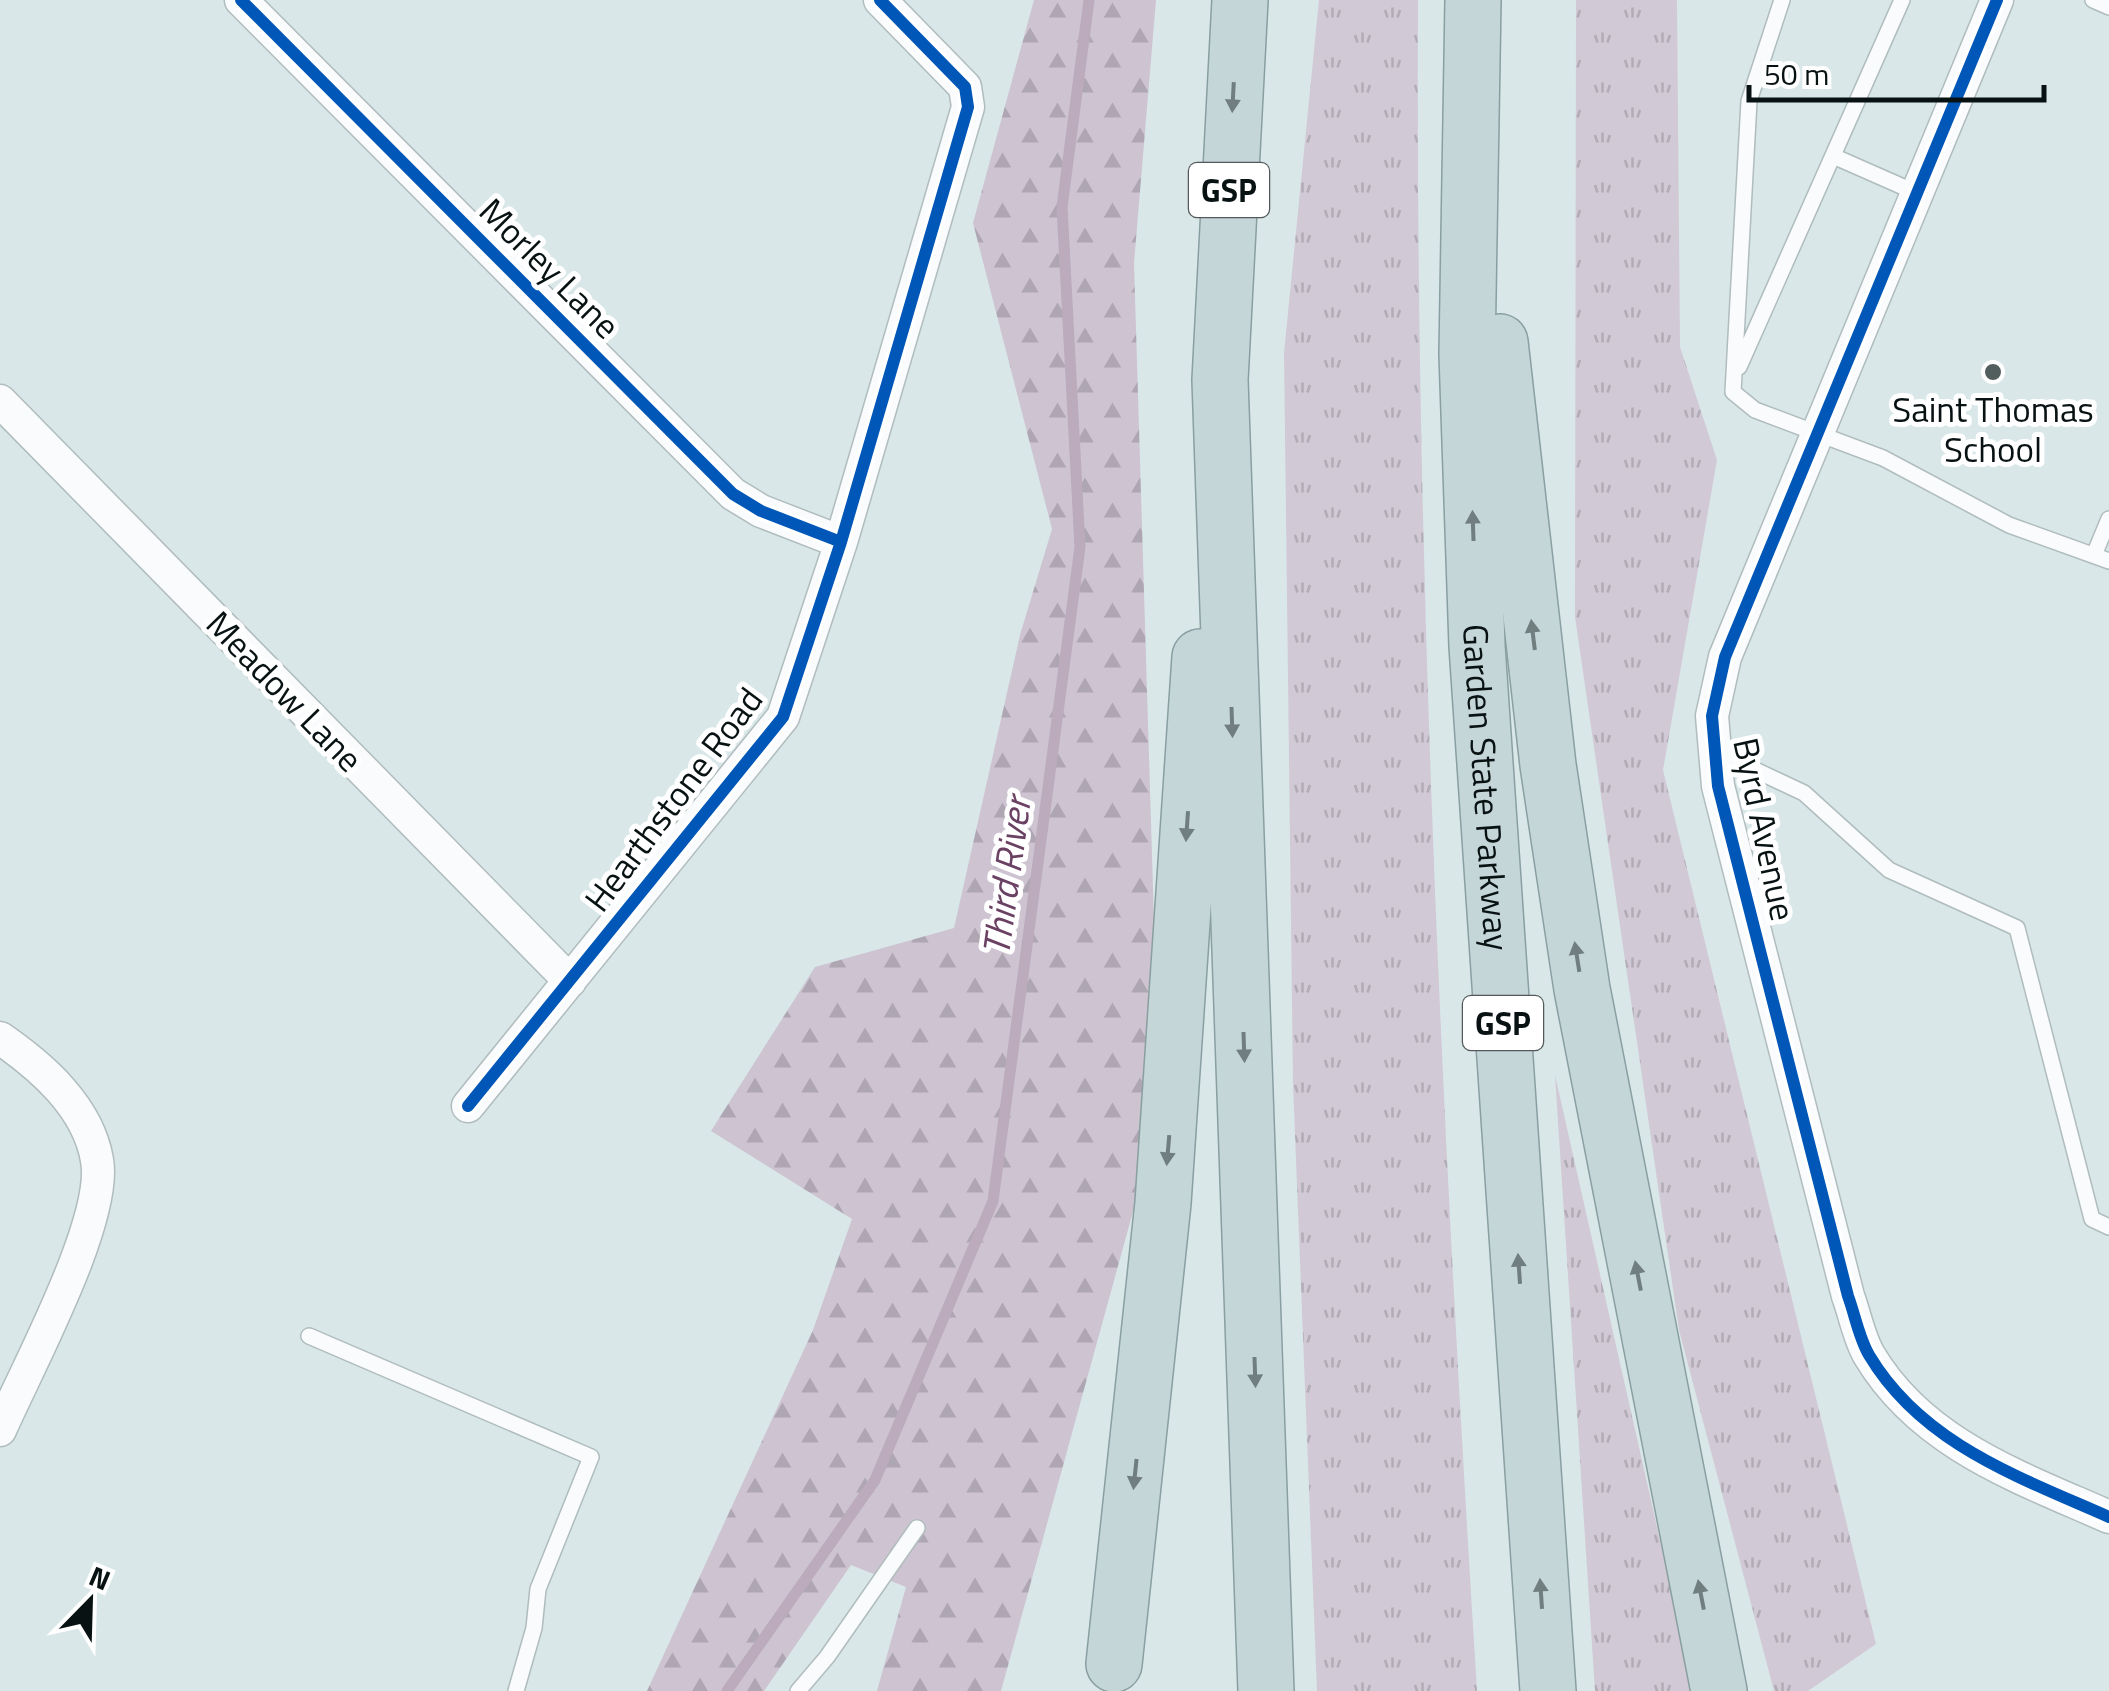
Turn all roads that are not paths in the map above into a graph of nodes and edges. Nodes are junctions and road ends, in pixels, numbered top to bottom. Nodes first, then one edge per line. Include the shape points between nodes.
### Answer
1 (241, 0) edge
2 (880, 0) edge
3 (1240, 0) edge
4 (1473, 0) edge
5 (1782, 0) edge
6 (1902, 0) edge
7 (1996, 0) edge
8 (2093, 0) edge
9 (2109, 6) edge
10 (1469, 66) junction
11 (1833, 156) junction
12 (1917, 193) junction
13 (1734, 378) junction
14 (1220, 380) junction
15 (0, 401) edge
16 (1816, 434) junction
17 (2109, 520) edge
18 (841, 542) junction
19 (2102, 558) edge
20 (1715, 751) junction
21 (570, 981) junction
22 (0, 1038) edge
23 (468, 1106) dead end
24 (2109, 1227) edge
25 (309, 1336) dead end
26 (0, 1430) edge
27 (2109, 1516) edge
28 (916, 1528) dead end
29 (1114, 1664) dead end
30 (516, 1691) edge
31 (798, 1691) edge
32 (1266, 1691) edge
33 (1548, 1691) edge
34 (1719, 1691) edge

1 - 18 street, Morley Lane via 734,494
2 - 18 street, Hearthstone Road via 965,86 968,107
3 -> 14 highway, GSP
4 - 10 highway, Garden State Parkway / GSP
5 - 13 lane via 1749,101
6 - 11 lane
7 - 12 street, Byrd Avenue
8 - 9 lane
33 -> 10 highway, Garden State Parkway / GSP via 1477,646
34 -> 10 highway via 1582,990 1548,765
11 - 12 lane
11 - 13 lane
12 - 16 street, Byrd Avenue
13 - 16 lane via 1740,401
14 -> 29 highway via 1168,1146
14 -> 32 highway, GSP
15 - 21 street, Meadow Lane
16 - 19 lane via 1882,458 2009,525
16 - 20 street, Byrd Avenue via 1724,657 1712,716
17 - 19 lane
18 - 21 street, Hearthstone Road via 783,717
20 - 24 lane via 1804,793 1889,870 2017,928 2092,1219
20 - 27 street, Byrd Avenue via 1722,805 1868,1352 1905,1404 1972,1456
21 - 23 street, Hearthstone Road
22 - 26 street via 82,1113 98,1162 88,1228
25 - 30 lane via 591,1457 538,1589
28 - 31 lane

